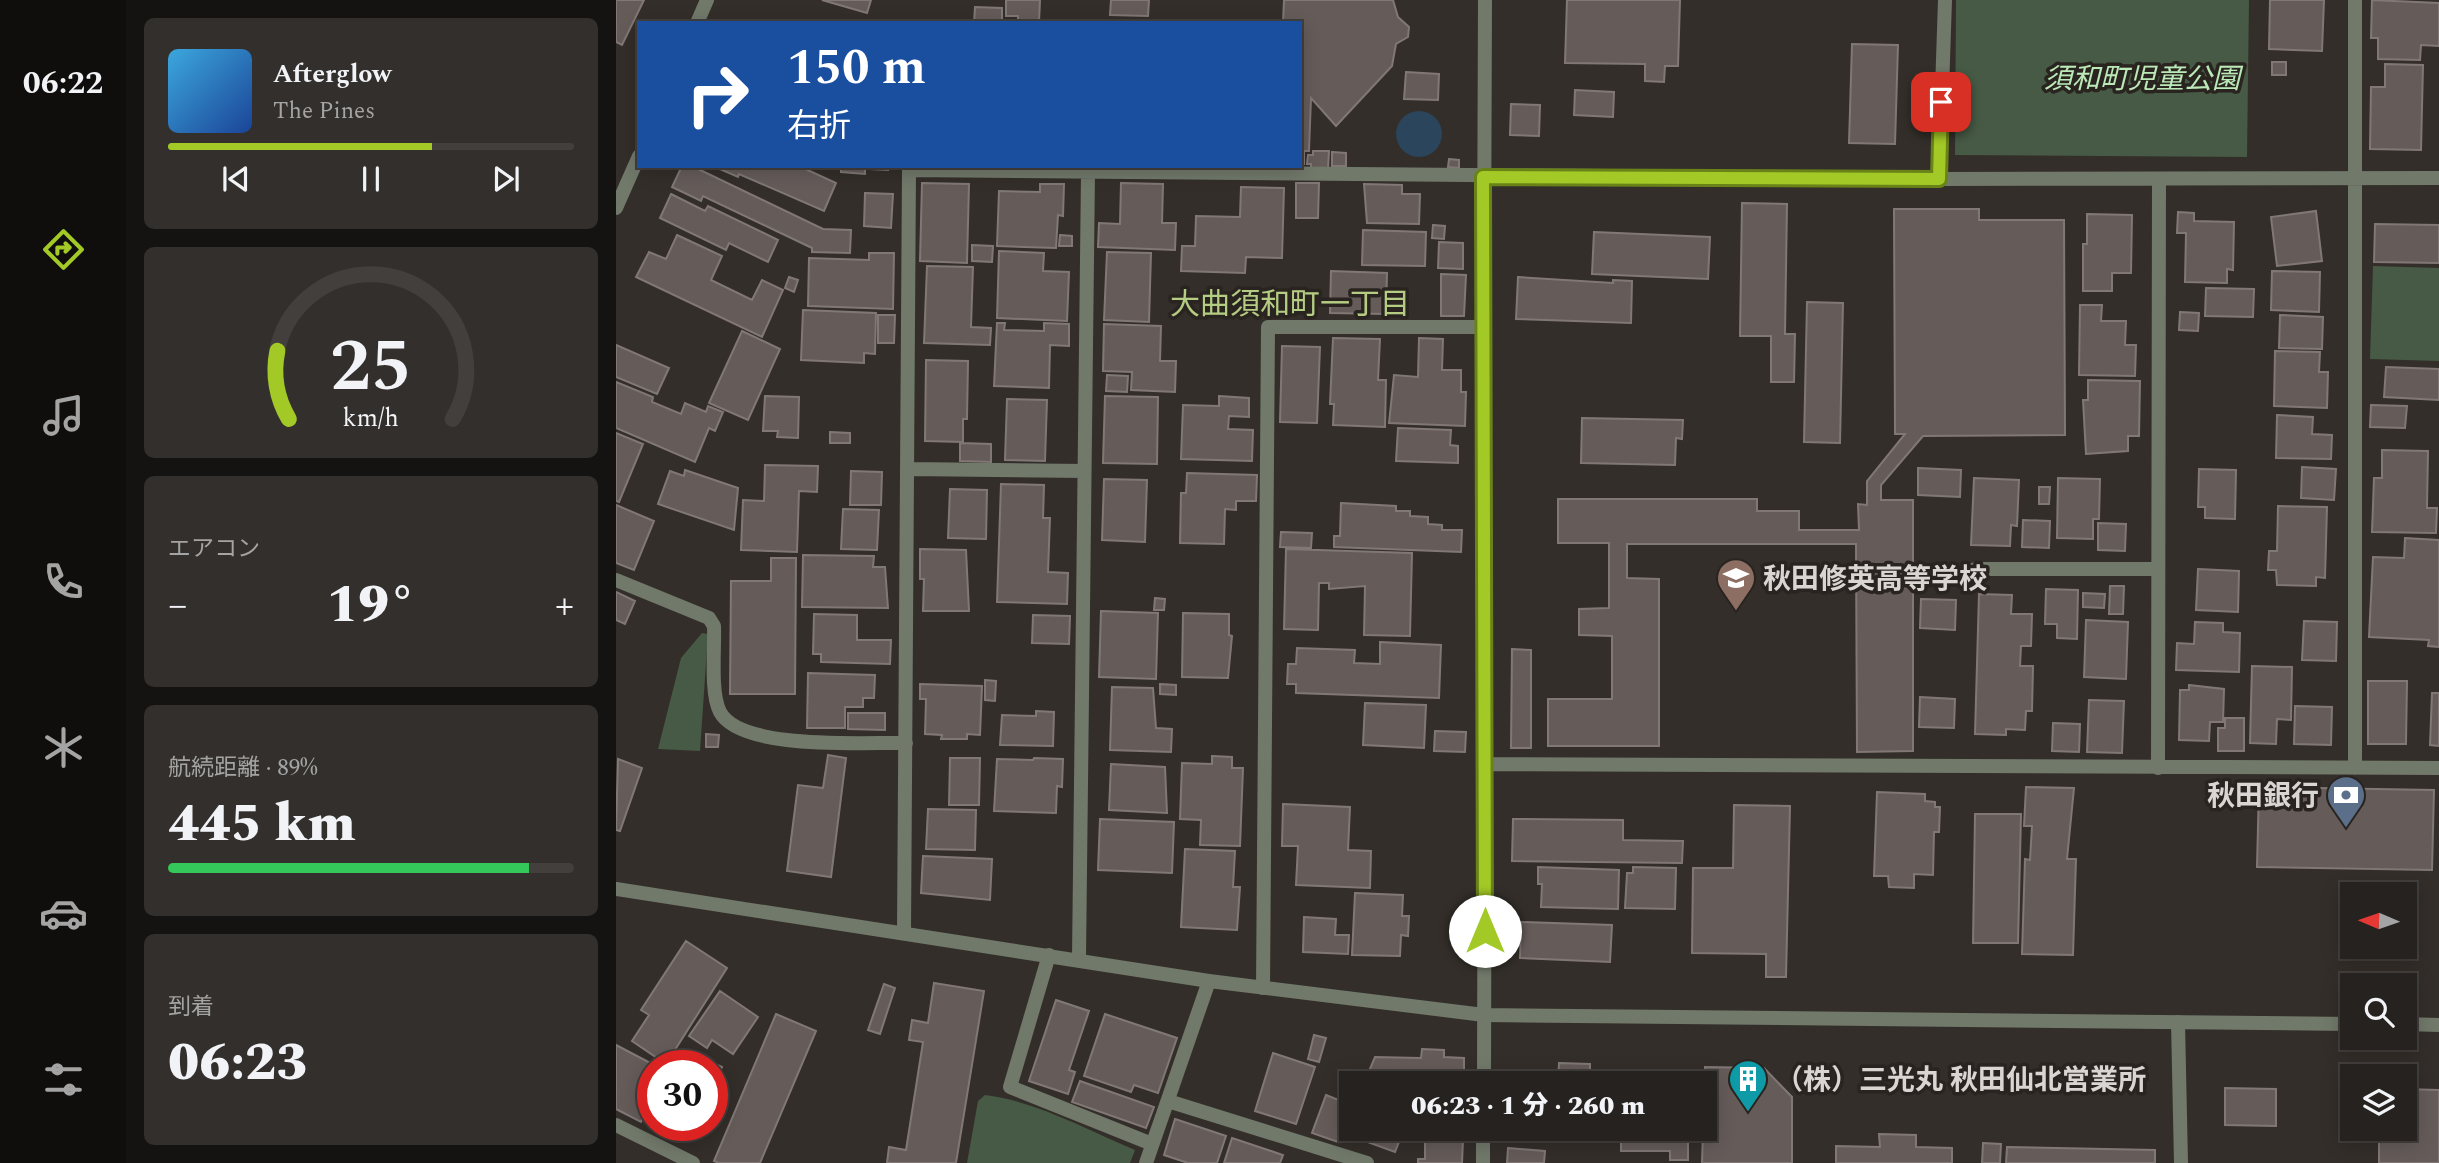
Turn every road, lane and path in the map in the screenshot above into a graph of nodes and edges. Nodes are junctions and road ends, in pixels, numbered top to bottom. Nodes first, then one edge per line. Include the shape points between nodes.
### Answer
1 (707, 0) edge
2 (1485, 0) edge
3 (1945, 0) edge
4 (2355, 0) edge
5 (698, 21) edge
6 (637, 161) edge
7 (1088, 172) junction
8 (1483, 177) junction
9 (2439, 178) edge
10 (1939, 179) junction
11 (2159, 180) junction
12 (2356, 180) junction
13 (616, 208) edge
14 (1482, 327) junction
15 (907, 469) junction
16 (1084, 471) junction
17 (1975, 569) dead end
18 (2158, 569) junction
19 (616, 580) edge
20 (906, 743) junction
21 (1486, 764) junction
22 (2158, 768) junction
23 (2355, 768) junction
24 (2439, 768) edge
25 (616, 889) edge
26 (904, 932) junction
27 (1049, 955) junction
28 (1079, 958) junction
29 (1209, 981) junction
30 (1263, 988) junction
31 (1484, 1015) junction
32 (2178, 1022) junction
33 (2340, 1024) edge
34 (2417, 1024) edge
35 (2439, 1025) edge
36 (1484, 1071) edge
37 (1168, 1101) junction
38 (616, 1125) edge
39 (1483, 1141) edge
40 (1153, 1144) junction
41 (693, 1163) edge
42 (1146, 1163) edge
43 (1367, 1163) edge
44 (1483, 1163) edge
45 (2181, 1163) edge

1 - 5 street
2 - 8 street
3 - 10 street
4 - 12 street
6 - 13 street
7 - 8 street
7 - 15 street via 909,170
7 - 16 street
8 - 10 street
8 - 14 street
9 - 12 street
10 - 11 street
11 - 12 street
11 - 18 street
12 - 23 street
14 - 21 street
14 - 30 street via 1268,327
15 - 16 street
15 - 20 street
16 - 28 street
17 - 18 street
18 - 22 street
19 - 20 street via 709,618 715,626 716,700 720,713 733,726 773,738
20 - 26 street
21 - 22 street
21 - 31 street
22 - 23 street
23 - 24 street
25 - 26 street
26 - 27 street
27 - 28 street
27 - 40 street via 1010,1087
28 - 29 street
29 - 30 street
29 - 37 street
30 - 31 street
31 - 32 street
31 - 36 street
32 - 33 street
32 - 45 street
34 - 35 street
37 - 40 street
37 - 43 street
38 - 41 street
39 - 44 street
40 - 42 street

